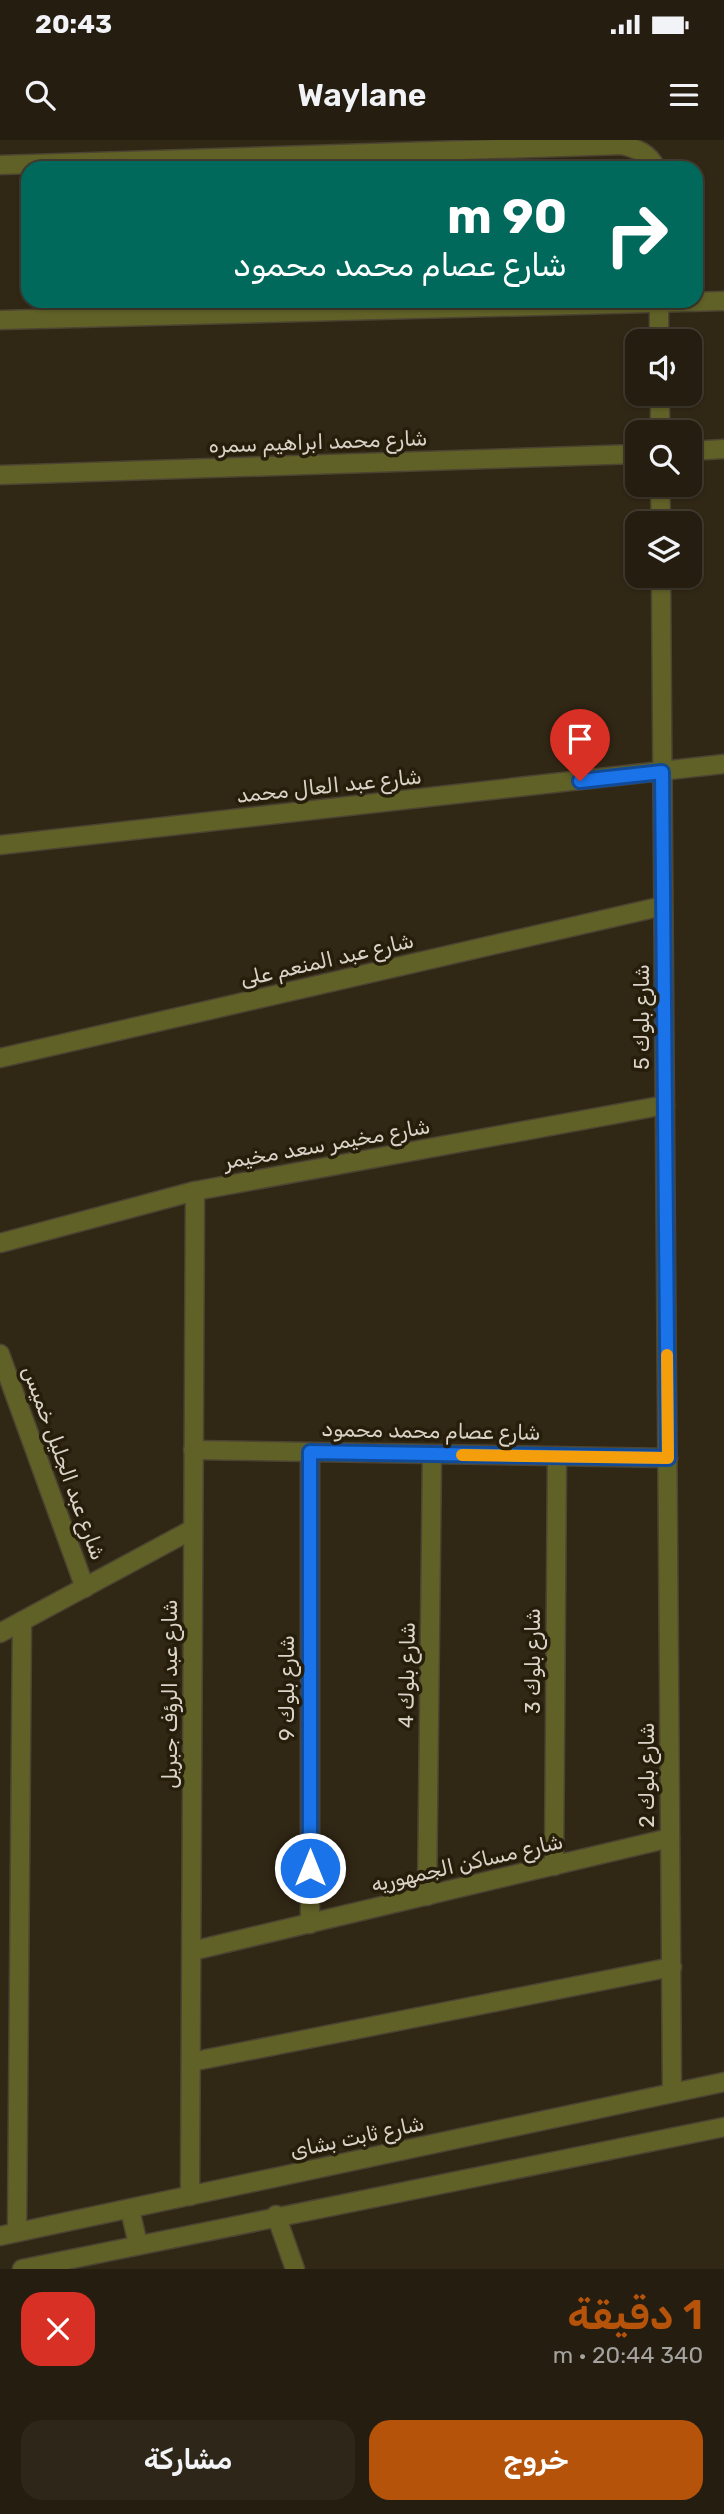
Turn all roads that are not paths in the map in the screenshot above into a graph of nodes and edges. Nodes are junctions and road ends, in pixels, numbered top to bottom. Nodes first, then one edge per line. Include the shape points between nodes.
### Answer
1 (124, 161) edge
2 (652, 161) edge
3 (21, 164) edge
4 (0, 165) edge
5 (703, 301) edge
6 (724, 301) edge
7 (439, 308) edge
8 (659, 308) edge
9 (0, 320) edge
10 (659, 329) edge
11 (724, 449) edge
12 (702, 450) edge
13 (625, 454) edge
14 (0, 475) edge
15 (661, 588) edge
16 (724, 764) edge
17 (662, 772) junction
18 (0, 845) edge
19 (663, 906) junction
20 (0, 1058) edge
21 (665, 1105) junction
22 (195, 1191) junction
23 (0, 1243) edge
24 (0, 1354) edge
25 (4, 1377) edge
26 (194, 1450) junction
27 (310, 1452) junction
28 (432, 1454) junction
29 (557, 1456) junction
30 (668, 1458) junction
31 (193, 1529) junction
32 (85, 1588) junction
33 (22, 1622) junction
34 (0, 1633) edge
35 (670, 1838) junction
36 (554, 1866) junction
37 (427, 1895) junction
38 (310, 1924) junction
39 (192, 1951) junction
40 (672, 1967) junction
41 (191, 2062) junction
42 (724, 2082) edge
43 (673, 2092) junction
44 (724, 2127) edge
45 (190, 2196) junction
46 (130, 2210) junction
47 (276, 2215) junction
48 (8, 2234) edge
49 (138, 2244) junction
50 (22, 2269) edge
51 (295, 2269) edge

1 - 2 street via 622,145 638,149
3 - 4 street
5 - 6 street
7 - 9 street
8 - 10 street
11 - 12 street
13 - 14 street, شارع محمد ابراهيم سمره
15 - 17 street, شارع بلوك 5
16 - 17 street, شارع عبد العال محمد
17 - 18 street, شارع عبد العال محمد
17 - 19 street, شارع بلوك 5
19 - 20 street, شارع عبد المنعم على
19 - 21 street, شارع بلوك 5
21 - 22 street, شارع مخيمر سعد مخيمر
21 - 30 street, شارع بلوك 5
22 - 23 street, شارع مخيمر سعد مخيمر
22 - 26 street, شارع عبد الرؤف جبريل
24 - 25 street, شارع عبد الجليل خميس
25 - 32 street, شارع عبد الجليل خميس
26 - 27 street, شارع عصام محمد محمود
26 - 31 street, شارع عبد الرؤف جبريل
27 - 28 street, شارع عصام محمد محمود
27 - 38 street, شارع بلوك 9
28 - 29 street, شارع عصام محمد محمود
28 - 37 street, شارع بلوك 4
29 - 30 street, شارع عصام محمد محمود
29 - 36 street, شارع بلوك 3
30 - 35 street, شارع بلوك 2
31 - 32 street
31 - 39 street, شارع عبد الرؤف جبريل
32 - 33 street
33 - 34 street
33 - 48 street
35 - 36 street, شارع مساكن الجمهوريه
35 - 40 street, شارع بلوك 2
36 - 37 street, شارع مساكن الجمهوريه
37 - 38 street, شارع مساكن الجمهوريه
38 - 39 street, شارع مساكن الجمهوريه
39 - 41 street, شارع عبد الرؤف جبريل
40 - 41 street
40 - 43 street, شارع بلوك 2
41 - 45 street, شارع عبد الرؤف جبريل
42 - 43 street, شارع ثابت بشاى
43 - 45 street, شارع ثابت بشاى
44 - 47 street
45 - 46 street, شارع ثابت بشاى
46 - 48 street, شارع ثابت بشاى
46 - 49 street
47 - 49 street
47 - 51 street
49 - 50 street

